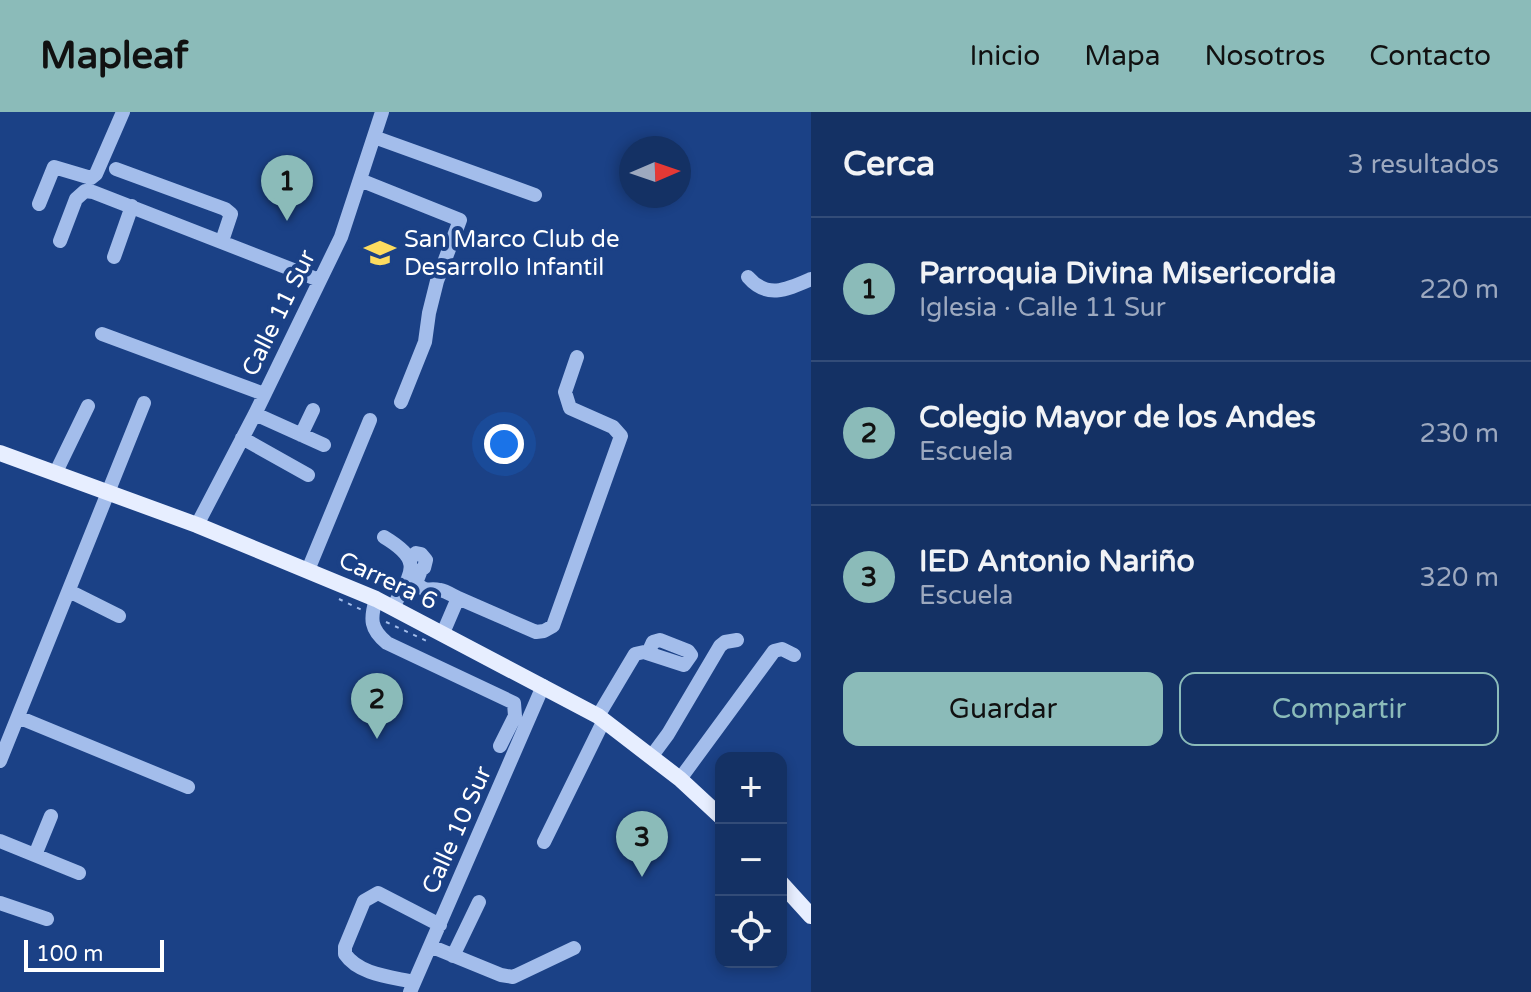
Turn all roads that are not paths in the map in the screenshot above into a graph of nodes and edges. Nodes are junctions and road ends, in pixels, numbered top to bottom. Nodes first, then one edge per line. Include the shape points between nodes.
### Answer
1 (123, 112) edge
2 (382, 112) edge
3 (374, 137) junction
4 (116, 169) dead end
5 (360, 180) junction
6 (535, 195) dead end
7 (39, 204) dead end
8 (132, 206) junction
9 (60, 241) dead end
10 (222, 241) junction
11 (114, 257) dead end
12 (748, 277) dead end
13 (811, 279) edge
14 (319, 280) junction
15 (102, 334) dead end
16 (577, 357) dead end
17 (264, 394) junction
18 (401, 402) dead end
19 (144, 403) dead end
20 (88, 406) dead end
21 (313, 410) dead end
22 (255, 414) junction
23 (370, 420) dead end
24 (301, 435) junction
25 (242, 438) junction
26 (324, 445) dead end
27 (0, 453) edge
28 (56, 472) junction
29 (308, 475) dead end
30 (108, 492) junction
31 (197, 525) junction
32 (384, 537) dead end
33 (414, 568) junction
34 (308, 570) junction
35 (69, 591) junction
36 (458, 598) junction
37 (376, 599) junction
38 (393, 607) junction
39 (119, 616) dead end
40 (443, 633) junction
41 (737, 640) dead end
42 (648, 653) dead end
43 (794, 655) dead end
44 (543, 686) junction
45 (18, 717) junction
46 (601, 718) junction
47 (500, 746) dead end
48 (651, 757) junction
49 (0, 761) edge
50 (680, 779) junction
51 (188, 787) dead end
52 (715, 811) edge
53 (51, 816) dead end
54 (0, 841) edge
55 (544, 842) dead end
56 (35, 855) junction
57 (79, 873) dead end
58 (787, 890) edge
59 (479, 902) dead end
60 (0, 903) edge
61 (811, 916) edge
62 (47, 919) dead end
63 (440, 925) junction
64 (430, 946) junction
65 (574, 948) dead end
66 (453, 956) junction
67 (412, 987) edge

1 - 7 street via 96,174 91,178 54,167
2 - 3 street, Calle 11 Sur
3 - 5 street, Calle 11 Sur
3 - 6 street
4 - 10 street via 225,209 231,214
5 - 14 street, Calle 11 Sur via 341,237
5 - 18 street via 460,220 437,281 425,342
8 - 9 street via 85,191 76,199
8 - 10 street
8 - 11 street
10 - 14 street
12 - 13 street via 769,292
14 - 17 street, Calle 11 Sur
15 - 17 street
16 - 36 street via 565,392 570,408 613,427 621,436 553,626 536,632
17 - 22 street, Calle 11 Sur
19 - 30 street
20 - 28 street
21 - 24 street
22 - 24 street
22 - 25 street, Calle 11 Sur
23 - 34 street
24 - 26 street
25 - 29 street
25 - 31 street, Calle 11 Sur
27 - 28 main road, Carrera 6
28 - 30 main road, Carrera 6
30 - 31 main road, Carrera 6
30 - 35 street
31 - 34 main road, Carrera 6
32 - 33 street via 404,549
33 - 36 street via 419,586
33 - 38 street
34 - 37 main road, Carrera 6
35 - 39 street
35 - 45 street
36 - 40 street
37 - 38 main road, Carrera 6
37 - 47 street via 372,626 387,643 514,703 515,716
38 - 40 main road, Carrera 6
40 - 44 main road, Carrera 6
41 - 48 street via 720,646
42 - 46 street via 635,654
43 - 50 street via 774,651
44 - 46 main road, Carrera 6
44 - 63 street, Calle 10 Sur
45 - 49 street
45 - 51 street
46 - 48 main road, Carrera 6
46 - 55 street
48 - 50 main road, Carrera 6
50 - 52 main road, Carrera 6
53 - 56 street
54 - 56 street
56 - 57 street
58 - 61 main road
59 - 66 street
60 - 62 street
63 - 64 street, Calle 10 Sur
63 - 67 street via 378,893 364,901 345,954 354,963
64 - 66 street
64 - 67 street, Calle 10 Sur
65 - 66 street via 513,977

